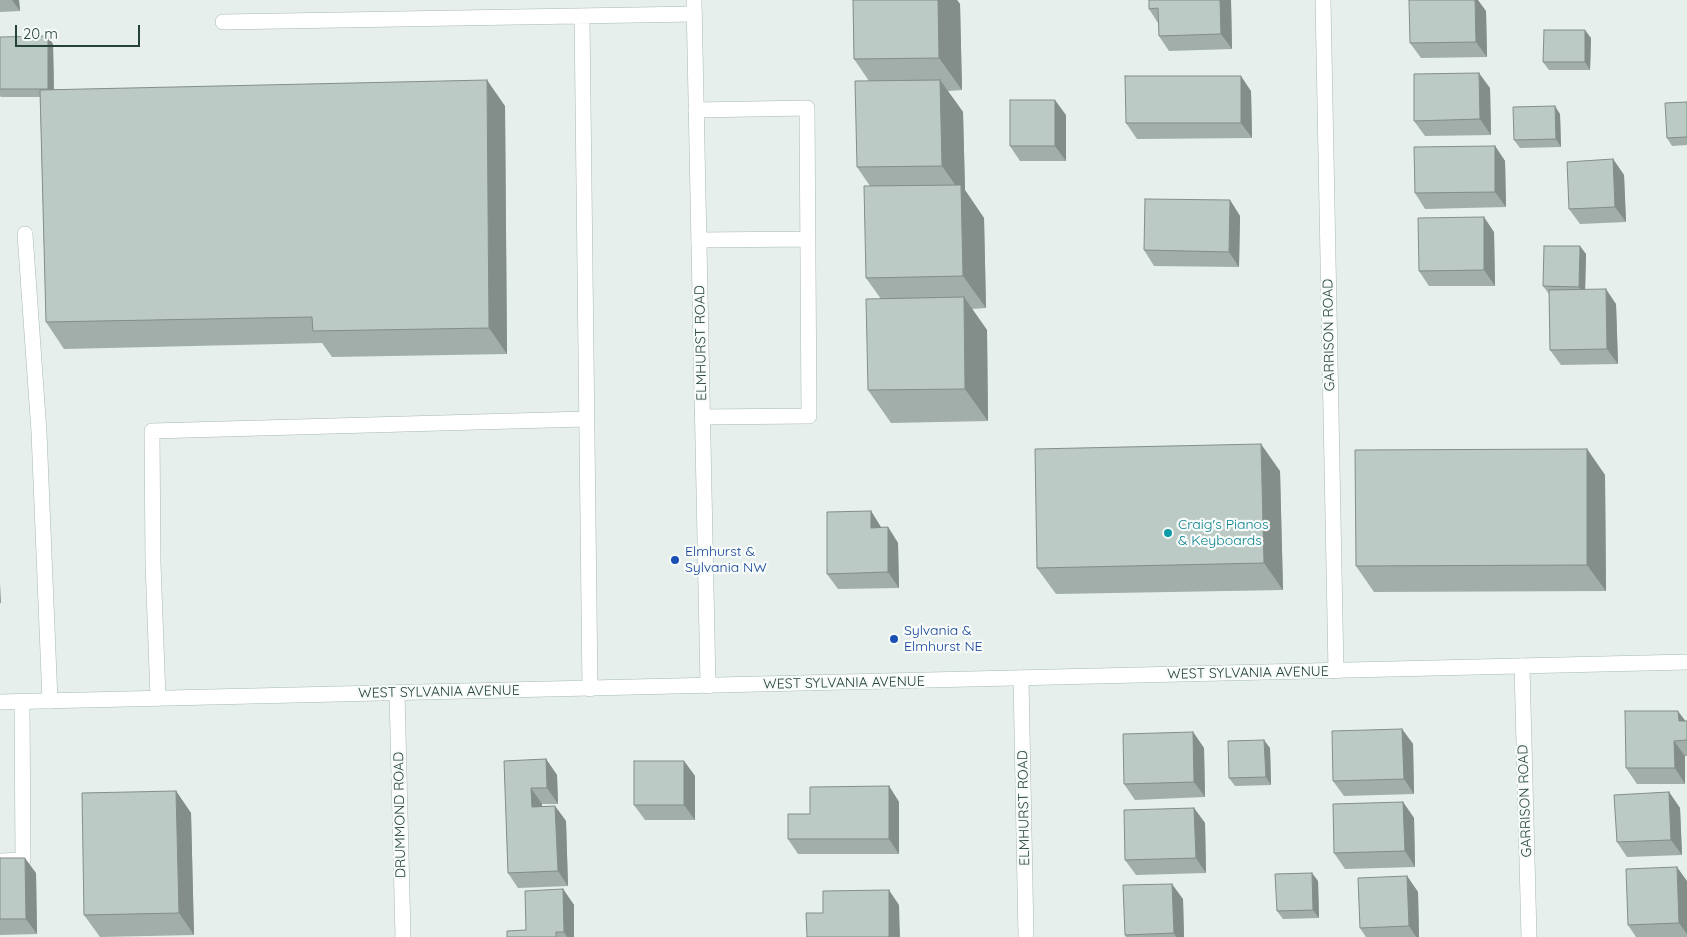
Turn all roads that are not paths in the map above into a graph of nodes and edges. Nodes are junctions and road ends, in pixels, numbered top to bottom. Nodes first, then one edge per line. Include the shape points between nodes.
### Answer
1 (1323, 0) edge
2 (694, 7) edge
3 (582, 17) junction
4 (222, 22) dead end
5 (696, 110) junction
6 (25, 234) dead end
7 (808, 239) junction
8 (698, 240) junction
9 (702, 416) junction
10 (586, 419) junction
11 (1687, 662) edge
12 (1522, 666) junction
13 (1336, 671) junction
14 (1021, 678) junction
15 (708, 686) junction
16 (590, 689) junction
17 (398, 693) junction
18 (158, 698) junction
19 (50, 701) junction
20 (0, 702) edge
21 (22, 702) junction
22 (0, 861) edge
23 (403, 937) edge
24 (1026, 937) edge
25 (1529, 937) edge

1 - 13 street, GARRISON ROAD
2 - 3 street
2 - 5 street, ELMHURST ROAD
3 - 4 street
3 - 10 street
5 - 7 street via 807,108
5 - 8 street, ELMHURST ROAD
6 - 19 street via 39,432
7 - 8 street
7 - 9 street via 809,416
8 - 9 street, ELMHURST ROAD
9 - 15 street, ELMHURST ROAD
10 - 16 street
10 - 18 street via 152,431
11 - 12 street, WEST SYLVANIA AVENUE
12 - 13 street, WEST SYLVANIA AVENUE
12 - 25 street, GARRISON ROAD
13 - 14 street, WEST SYLVANIA AVENUE
14 - 15 street, WEST SYLVANIA AVENUE
14 - 24 street, ELMHURST ROAD
15 - 16 street, WEST SYLVANIA AVENUE
16 - 17 street, WEST SYLVANIA AVENUE
17 - 18 street, WEST SYLVANIA AVENUE
17 - 23 street, DRUMMOND ROAD
18 - 19 street, WEST SYLVANIA AVENUE
19 - 21 street, WEST SYLVANIA AVENUE
20 - 21 street, WEST SYLVANIA AVENUE
21 - 22 street via 23,860

